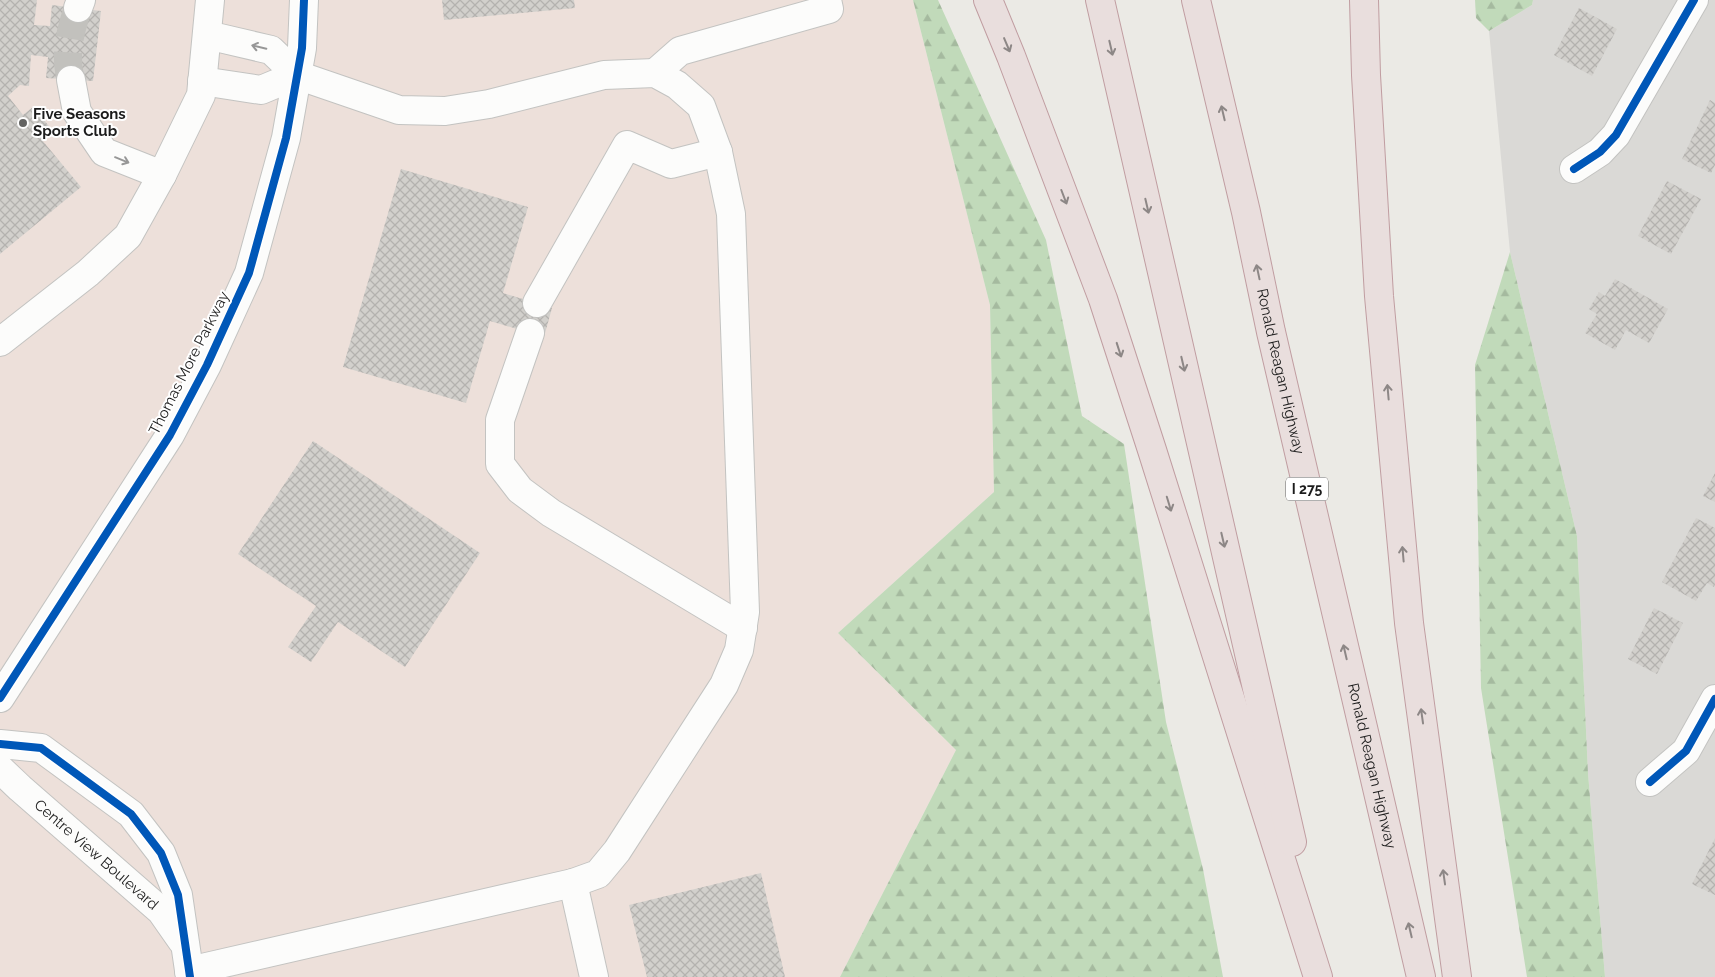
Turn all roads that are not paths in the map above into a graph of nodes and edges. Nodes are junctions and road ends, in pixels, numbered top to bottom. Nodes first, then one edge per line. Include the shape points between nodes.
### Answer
1 (210, 0) edge
2 (304, 0) edge
3 (827, 0) edge
4 (988, 0) edge
5 (1100, 0) edge
6 (1196, 0) edge
7 (1364, 0) edge
8 (1694, 0) edge
9 (207, 35) junction
10 (655, 73) junction
11 (297, 75) junction
12 (71, 80) tunnel mouth
13 (202, 82) junction
14 (718, 152) junction
15 (1574, 169) dead end
16 (162, 175) junction
17 (537, 303) dead end
18 (530, 333) dead end
19 (0, 342) edge
20 (743, 628) junction
21 (0, 698) edge
22 (1715, 699) edge
23 (0, 744) edge
24 (0, 769) edge
25 (1650, 782) dead end
26 (573, 883) junction
27 (188, 965) edge
28 (594, 977) edge
29 (1318, 977) edge
30 (1321, 977) edge
31 (1421, 977) edge
32 (1457, 977) edge

1 - 9 street
2 - 11 street, Thomas More Parkway
3 - 10 street via 829,8 680,51
4 -> 29 highway via 1103,299
5 -> 30 highway
31 -> 6 highway, Ronald Reagan Highway / I 275
32 -> 7 highway via 1409,623 1379,296
8 - 15 street via 1616,135 1600,152
11 -> 9 street via 271,50
9 - 13 street
10 - 11 street via 604,75 489,104 446,111 399,110
10 - 14 street via 678,85 702,106
11 - 13 street via 261,90
11 - 21 street, Thomas More Parkway via 286,138 249,273 207,365 170,435
12 -> 16 street via 77,112 104,152
13 - 16 street via 201,95
14 - 17 street via 671,164 627,145
14 - 20 street via 731,214 746,612
16 - 19 street via 128,236 88,273
18 - 20 street via 500,420 500,464 520,490 551,513
20 - 26 street via 739,650 724,685 617,851 598,874
22 - 25 street via 1686,751
23 - 27 street, Centre View Boulevard via 41,748 131,814 161,853 178,895
24 - 27 street, Centre View Boulevard via 162,911
26 - 27 street
26 - 28 street

